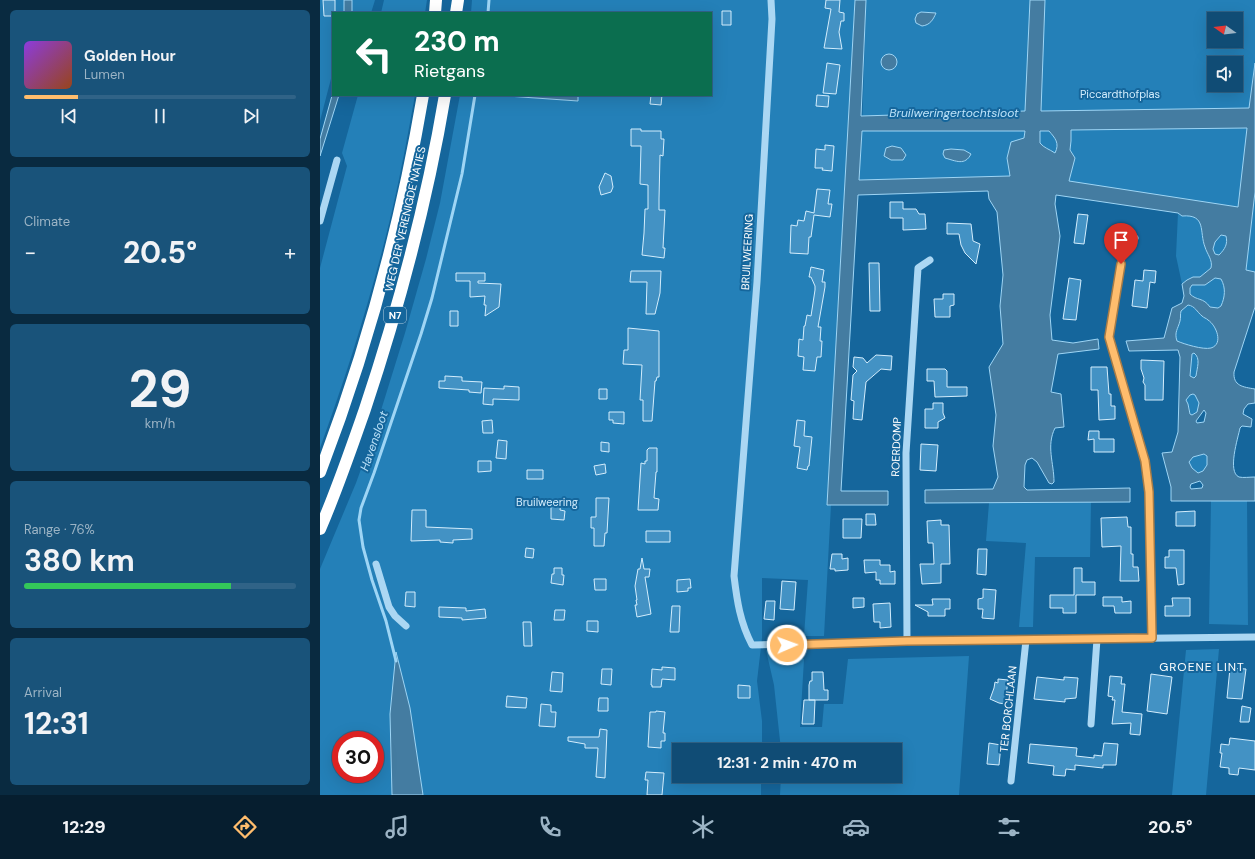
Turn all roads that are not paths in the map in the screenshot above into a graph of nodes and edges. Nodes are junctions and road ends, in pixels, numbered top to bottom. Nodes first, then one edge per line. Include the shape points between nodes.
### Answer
1 (436, 0) edge
2 (458, 0) edge
3 (771, 0) edge
4 (435, 12) edge
5 (456, 12) edge
6 (423, 96) edge
7 (445, 96) edge
8 (337, 160) dead end
9 (320, 221) edge
10 (1135, 238) dead end
11 (930, 260) dead end
12 (320, 472) edge
13 (320, 528) edge
14 (376, 564) dead end
15 (406, 626) dead end
16 (1255, 637) edge
17 (1152, 638) junction
18 (1097, 639) junction
19 (1026, 640) junction
20 (907, 641) junction
21 (1091, 724) dead end
22 (1011, 781) dead end

1 - 4 highway
2 - 5 highway
3 - 20 street, BRUILWEERING via 772,19 756,282 734,576 738,606 744,629 752,645
6 - 12 highway, WEG DER VERENIGDE NATIES / N7 via 402,207 379,295 352,383
7 - 13 highway, WEG DER VERENIGDE NATIES / N7 via 405,279 354,439
8 - 9 street
10 - 17 street via 1123,250 1109,337 1146,468 1149,492
11 - 20 street, ROERDOMP via 918,268 906,453
14 - 15 street via 389,607
16 - 17 street
17 - 18 street
18 - 19 street
18 - 21 street
19 - 20 street
19 - 22 street, TER BORCHLAAN

